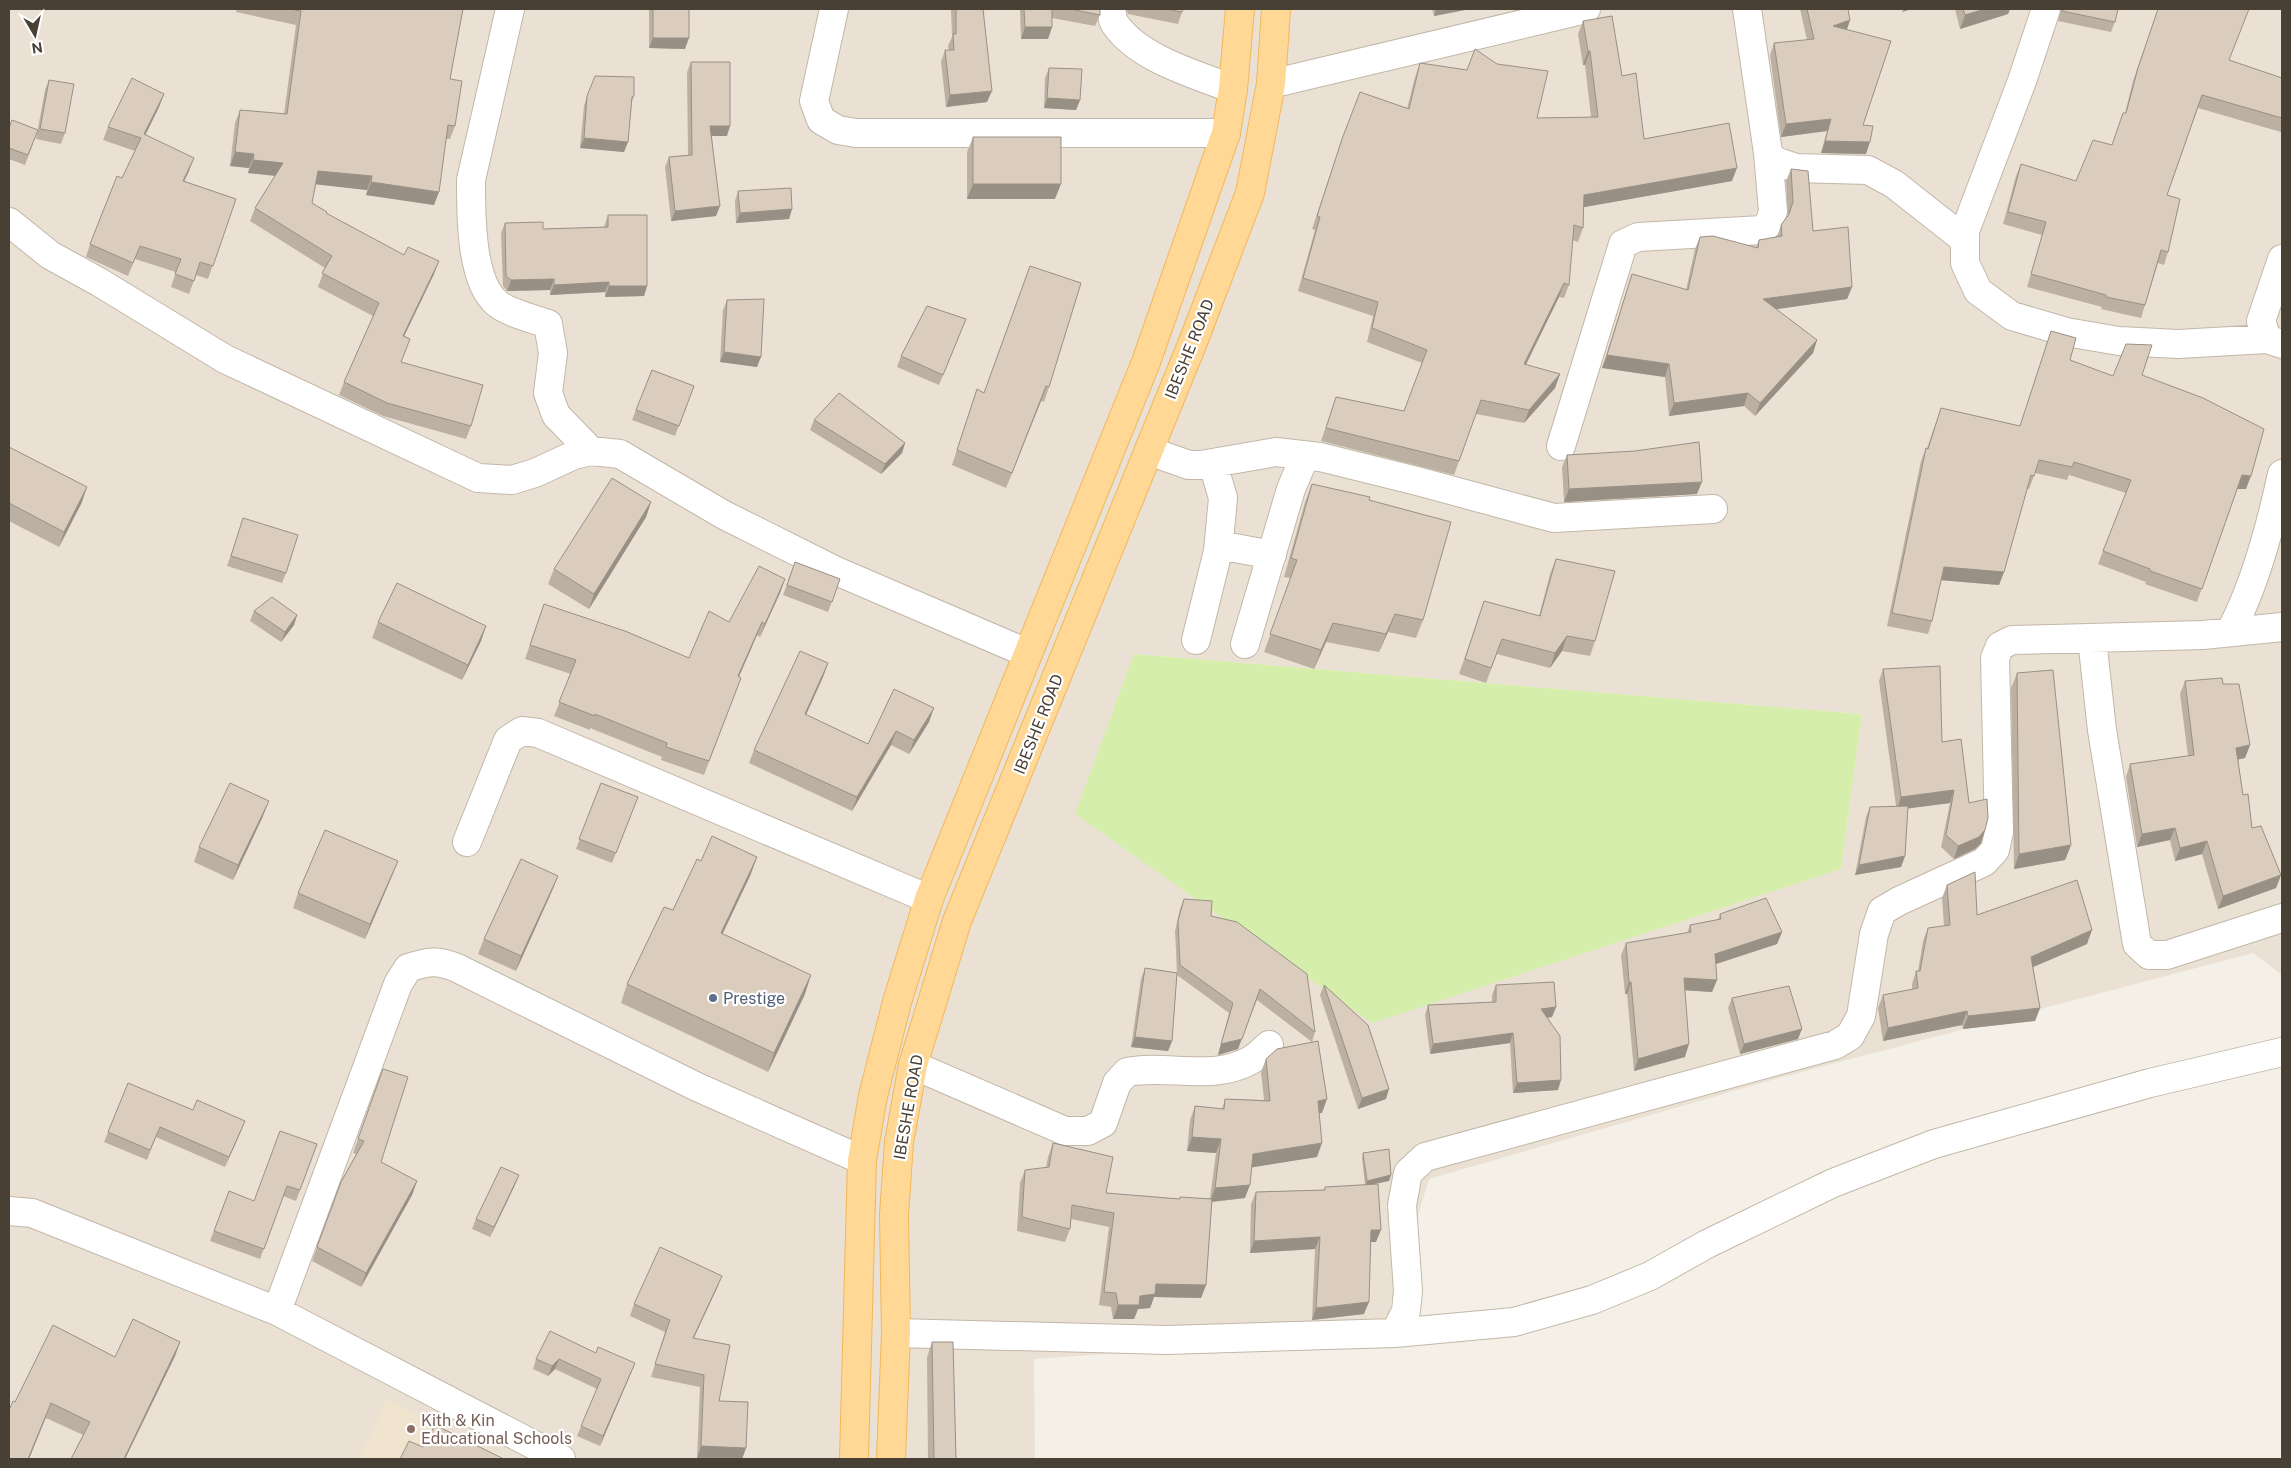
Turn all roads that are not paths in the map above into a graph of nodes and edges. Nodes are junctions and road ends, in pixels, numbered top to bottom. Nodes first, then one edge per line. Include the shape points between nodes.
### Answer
1 (510, 9) edge
2 (834, 9) edge
3 (1111, 9) edge
4 (1240, 9) edge
5 (1276, 9) edge
6 (1586, 9) edge
7 (1747, 9) edge
8 (2046, 9) edge
9 (1271, 84) junction
10 (1233, 89) junction
11 (1226, 132) junction
12 (1768, 153) junction
13 (9, 222) edge
14 (1965, 240) junction
15 (2282, 259) edge
16 (2274, 341) edge
17 (1561, 446) dead end
18 (1149, 450) junction
19 (591, 451) junction
20 (1305, 456) junction
21 (1213, 464) junction
22 (2282, 474) edge
23 (1713, 509) dead end
24 (1219, 545) junction
25 (1272, 554) junction
26 (2282, 627) edge
27 (2230, 632) junction
28 (2092, 639) junction
29 (1196, 640) dead end
30 (1245, 644) dead end
31 (1027, 653) junction
32 (467, 842) dead end
33 (929, 899) junction
34 (2282, 918) edge
35 (1269, 1045) dead end
36 (2282, 1052) edge
37 (913, 1065) junction
38 (862, 1160) junction
39 (9, 1211) edge
40 (277, 1310) junction
41 (896, 1333) junction
42 (1395, 1333) junction
43 (561, 1459) edge
44 (854, 1459) edge
45 (891, 1459) edge

1 - 19 street via 471,180 480,275 486,292 499,305 548,324 553,353 548,393 556,415
2 - 11 street via 814,101 821,120 838,130 856,134
3 - 10 street via 1114,23 1134,44 1168,64
4 - 10 main road, IBESHE ROAD
5 - 9 main road, IBESHE ROAD
6 - 9 street
7 - 12 street
8 - 14 street
9 - 18 main road, IBESHE ROAD via 1250,193
10 - 11 main road, IBESHE ROAD
11 - 31 main road, IBESHE ROAD via 1146,362
12 - 14 street via 1775,161 1796,168 1868,170 1894,184
12 - 17 street via 1773,211 1770,222 1762,230 1638,237 1623,244
13 - 19 street via 50,255 225,358 478,478 512,480
14 - 16 street via 1966,263 1978,291 2012,316 2066,332 2119,341 2178,344
15 - 16 street via 2260,321
18 - 21 street via 1189,464
18 - 37 main road, IBESHE ROAD via 957,921
19 - 31 street via 620,454 724,515 834,570
20 - 21 street via 1276,452
20 - 23 street via 1417,480 1554,518
20 - 25 street via 1291,489
21 - 24 street via 1223,498
22 - 27 street via 2244,608
24 - 25 street
24 - 29 street
25 - 30 street
26 - 27 street
27 - 28 street
28 - 34 street via 2102,730 2137,944 2149,955 2167,955
28 - 42 street via 2012,640 2000,646 1995,658 1999,832 1995,850 1984,862 1882,911 1874,934 1861,1016 1850,1036 1835,1046 1425,1158 1408,1173 1402,1205 1408,1291 1406,1311
31 - 33 main road, IBESHE ROAD
32 - 33 street via 508,740 522,731 538,732
33 - 38 main road, IBESHE ROAD via 875,1087
35 - 37 street via 1251,1060 1222,1070 1196,1073 1143,1068 1126,1072 1117,1083 1103,1123 1088,1131 1066,1131
36 - 42 street via 2150,1083 1934,1144 1833,1183 1706,1244 1650,1276 1550,1314 1514,1322
37 - 41 main road, IBESHE ROAD via 899,1142 894,1215
38 - 40 street via 695,1086 457,968 439,961 423,963 408,968 398,984
38 - 44 main road, IBESHE ROAD
39 - 40 street via 32,1213
40 - 43 street
41 - 42 street via 1167,1340
41 - 45 main road, IBESHE ROAD

